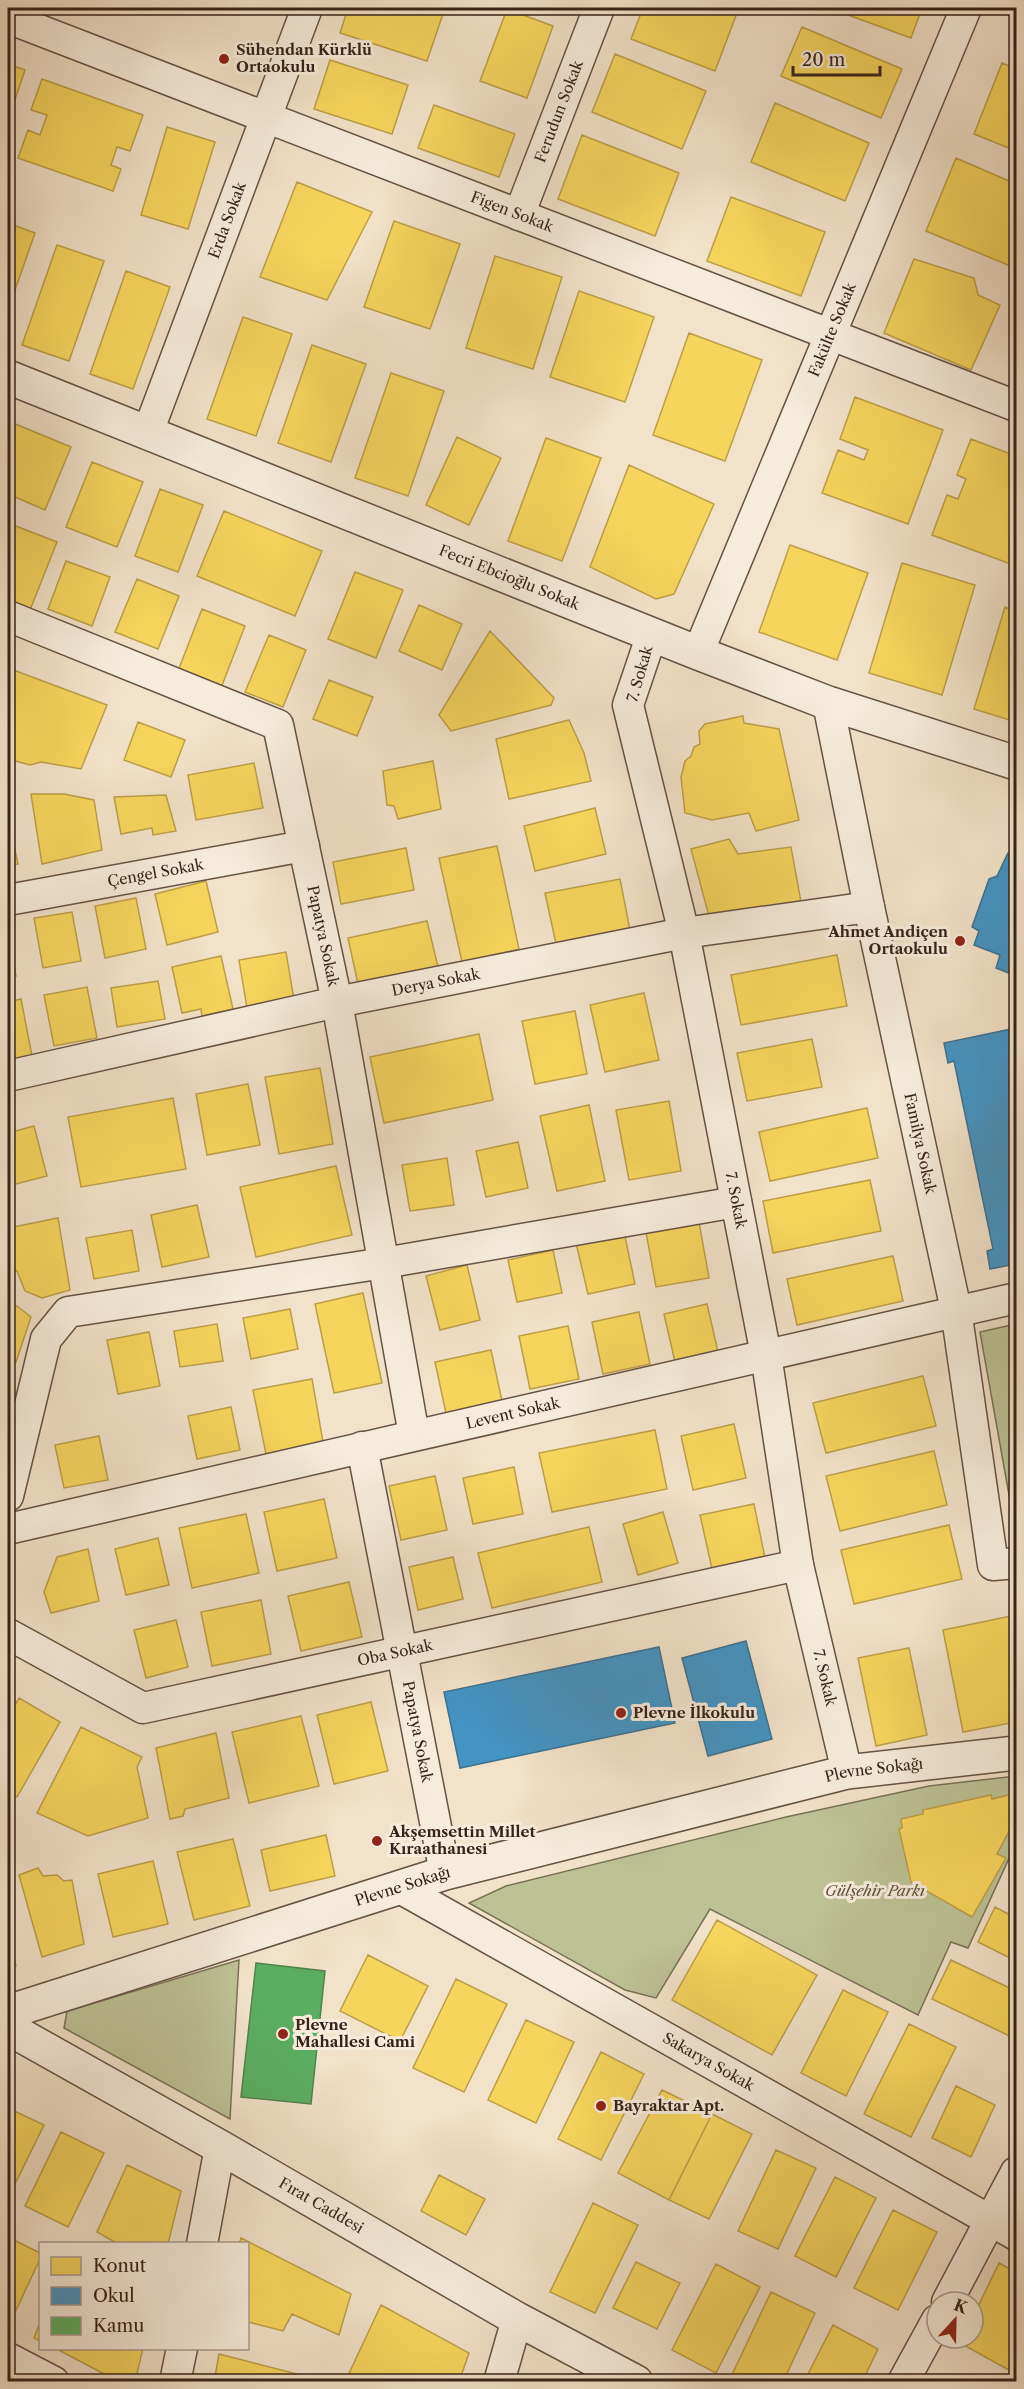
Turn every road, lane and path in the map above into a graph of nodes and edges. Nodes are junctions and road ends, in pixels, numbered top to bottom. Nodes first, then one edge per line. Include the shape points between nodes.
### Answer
1 (307, 8) edge
2 (599, 8) edge
3 (966, 8) edge
4 (14, 16) edge
5 (265, 117) junction
6 (519, 215) junction
7 (831, 335) junction
8 (8, 377) edge
9 (1017, 406) edge
10 (148, 432) junction
11 (8, 616) edge
12 (651, 634) junction
13 (698, 653) junction
14 (828, 703) junction
15 (1017, 763) edge
16 (304, 846) junction
17 (8, 900) edge
18 (869, 907) junction
19 (684, 933) junction
20 (337, 1002) junction
21 (8, 1076) edge
22 (736, 1202) junction
23 (384, 1263) junction
24 (1017, 1298) edge
25 (956, 1310) junction
26 (766, 1355) junction
27 (414, 1435) junction
28 (362, 1447) junction
29 (8, 1496) edge
30 (8, 1529) edge
31 (1017, 1563) edge
32 (798, 1565) junction
33 (8, 1634) edge
34 (401, 1652) junction
35 (1017, 1753) edge
36 (848, 1772) junction
37 (445, 1873) junction
38 (400, 1888) junction
39 (8, 2012) edge
40 (8, 2028) edge
41 (220, 2147) junction
42 (1017, 2172) edge
43 (1004, 2229) edge
44 (202, 2242) edge
45 (956, 2290) edge
46 (517, 2319) junction
47 (925, 2342) edge
48 (182, 2350) edge
49 (8, 2358) edge
50 (54, 2382) edge
51 (175, 2382) edge
52 (499, 2382) edge
53 (636, 2382) edge
54 (903, 2382) edge

1 - 5 street, Erda Sokak
2 - 6 street, Ferudun Sokak
3 - 7 street, Fakülte Sokak
4 - 5 street, Figen Sokak
5 - 6 street, Figen Sokak
5 - 10 street, Erda Sokak
6 - 7 street, Figen Sokak
7 - 9 street, Figen Sokak
7 - 13 street, Fakülte Sokak
8 - 10 street, Fecri Ebcioğlu Sokak
10 - 12 street, Fecri Ebcioğlu Sokak
11 - 16 street, Papatya Sokak via 279,725
12 - 13 street, Fecri Ebcioğlu Sokak
12 - 19 street, 7. Sokak via 628,705
13 - 14 street, Fecri Ebcioğlu Sokak
14 - 15 street, Fecri Ebcioğlu Sokak
14 - 18 street, Familya Sokak
16 - 17 street, Çengel Sokak
16 - 20 street, Papatya Sokak
18 - 19 street, Derya Sokak
18 - 25 street, Familya Sokak
19 - 20 street, Derya Sokak
19 - 22 street, 7. Sokak
20 - 21 street, Derya Sokak
20 - 23 street, Papatya Sokak
22 - 23 street
22 - 26 street, 7. Sokak
23 - 27 street, Papatya Sokak
23 - 29 street via 68,1312 46,1339
24 - 25 street, Levent Sokak
25 - 26 street, Levent Sokak
25 - 31 street, Familya Sokak via 993,1564
26 - 27 street, Levent Sokak
26 - 32 street, 7. Sokak
27 - 28 street, Levent Sokak
28 - 30 street, Levent Sokak
28 - 34 street, Papatya Sokak
32 - 34 street, Oba Sokak
32 - 36 street, 7. Sokak
33 - 34 street, Oba Sokak via 143,1708
34 - 37 street, Papatya Sokak
35 - 36 street, Plevne Sokağı
36 - 37 street, Plevne Sokağı
37 - 38 street, Plevne Sokağı
38 - 39 street, Plevne Sokağı
38 - 43 street, Sakarya Sokak
40 - 41 street, Fırat Caddesi
41 - 44 street
41 - 46 street, Fırat Caddesi
42 - 43 street
43 - 45 street
46 - 52 street
46 - 53 street, Fırat Caddesi
47 - 54 street
48 - 51 street
49 - 50 street

